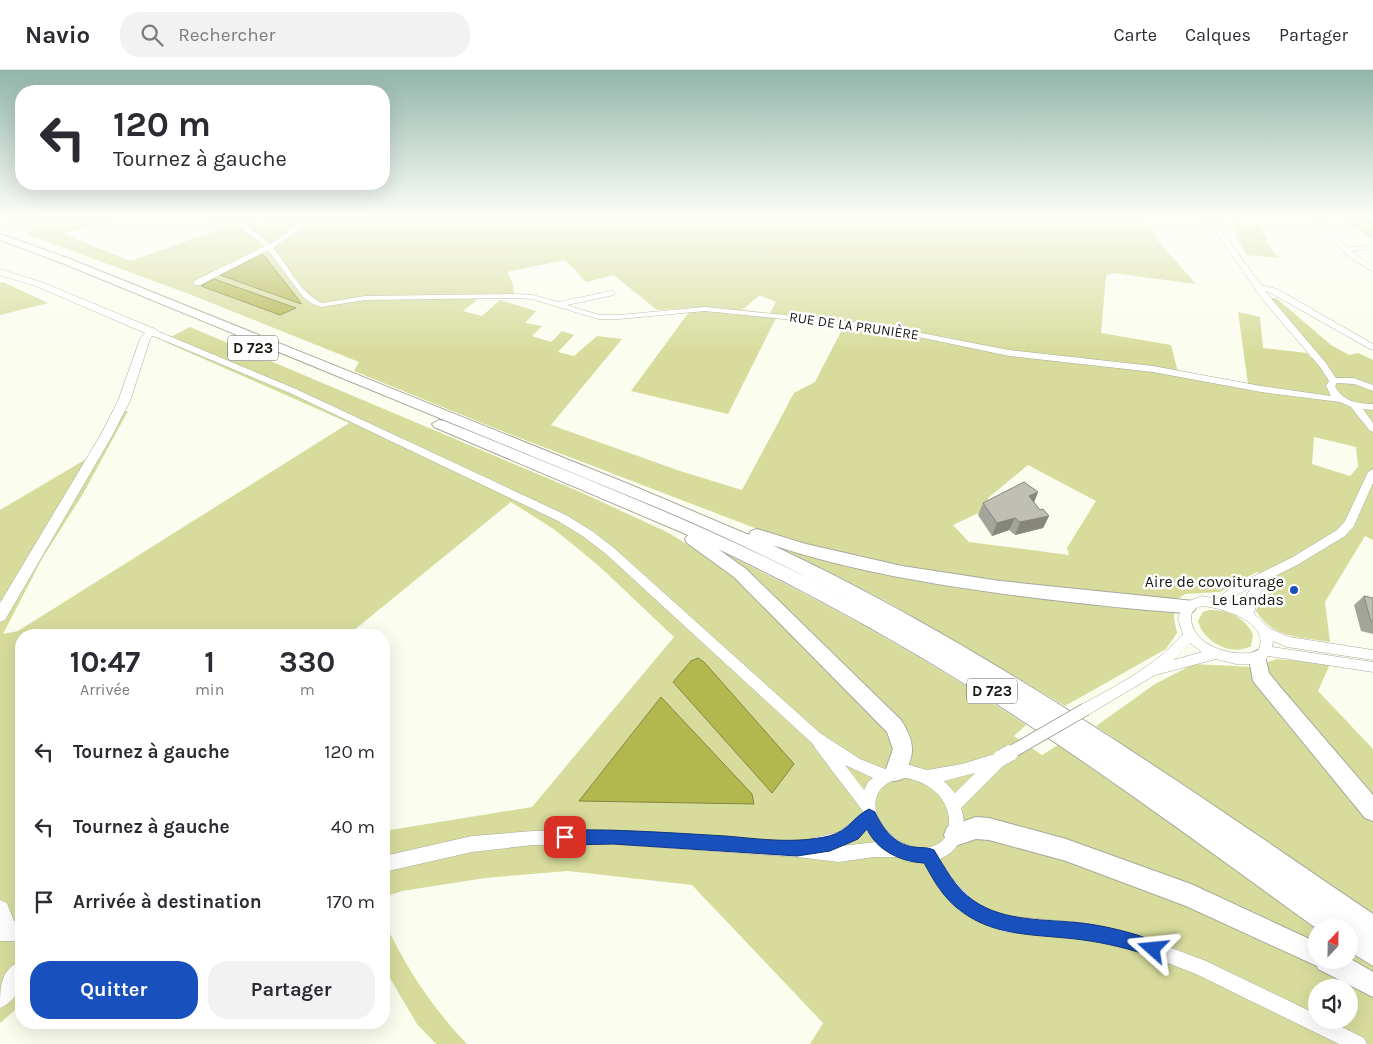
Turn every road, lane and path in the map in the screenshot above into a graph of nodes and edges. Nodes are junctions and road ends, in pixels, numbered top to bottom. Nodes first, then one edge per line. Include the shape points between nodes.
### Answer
1 (40, 261) edge
2 (67, 261) edge
3 (240, 261) edge
4 (281, 261) edge
5 (1239, 261) edge
6 (1362, 261) edge
7 (1373, 270) edge
8 (0, 272) edge
9 (197, 283) dead end
10 (1259, 287) junction
11 (611, 293) dead end
12 (556, 305) junction
13 (155, 333) junction
14 (1373, 347) edge
15 (142, 351) joint
16 (1323, 364) junction
17 (1373, 378) edge
18 (1350, 380) junction
19 (1362, 383) junction
20 (1332, 385) junction
21 (1373, 388) edge
22 (1282, 392) junction
23 (1349, 402) junction
24 (1373, 407) edge
25 (1373, 414) edge
26 (1373, 428) edge
27 (1373, 472) edge
28 (622, 500) junction
29 (688, 514) junction
30 (1265, 576) junction
31 (1221, 602) junction
32 (1188, 606) junction
33 (1248, 615) junction
34 (0, 616) edge
35 (1262, 630) junction
36 (1190, 634) junction
37 (1215, 654) junction
38 (1261, 655) junction
39 (1373, 655) edge
40 (1373, 667) edge
41 (1150, 672) junction
42 (815, 737) junction
43 (1001, 758) junction
44 (890, 774) junction
45 (927, 777) junction
46 (954, 805) junction
47 (868, 811) junction
48 (1373, 811) edge
49 (955, 835) junction
50 (797, 849) junction
51 (898, 850) junction
52 (929, 855) junction
53 (390, 863) edge
54 (0, 910) edge
55 (1323, 919) edge
56 (1373, 928) edge
57 (9, 932) edge
58 (1358, 943) edge
59 (1308, 950) edge
60 (1373, 954) edge
61 (1344, 969) edge
62 (15, 981) edge
63 (1373, 985) edge
64 (0, 997) edge
65 (1358, 1044) edge

1 - 28 highway, D 723
2 - 29 highway, D 723
3 - 9 street
4 - 12 street, RUE DE LA PRUNIÈRE via 321,305 365,298 516,296 532,297
5 - 10 street
6 - 7 street
8 - 13 main road via 41,285
10 - 14 street via 1274,291
10 - 16 street
11 - 12 street
12 - 22 street, RUE DE LA PRUNIÈRE via 598,317 705,309 871,326 1009,353 1153,369
13 - 15 main road
13 - 42 street via 293,392 562,518 610,551
15 - 34 main road via 124,401 106,436
16 - 18 street
16 - 20 street
17 - 19 street
18 - 19 street
18 - 20 street, RUE DE LA PRUNIÈRE
19 - 21 street
20 - 22 street, RUE DE LA PRUNIÈRE via 1312,392
20 - 23 street
22 - 23 street, RUE DE LA PRUNIÈRE
23 - 24 street, RUE DE LA PRUNIÈRE
23 - 26 street
25 - 26 street
27 - 30 street via 1350,523 1341,533
28 - 44 highway via 632,510 685,535 719,556 830,660 902,738 905,751
28 - 55 highway, D 723 via 784,573 948,664 1095,758
29 - 32 highway via 704,515 806,550 904,573 1052,593
29 - 56 highway, D 723 via 823,577 990,671 1133,763
30 - 31 street via 1234,591
30 - 33 street via 1253,594
31 - 32 street via 1202,601
31 - 33 street
32 - 36 street via 1183,618
33 - 35 street
35 - 38 street via 1266,638
35 - 39 street via 1287,642
36 - 37 street
36 - 41 street via 1179,648
37 - 38 street via 1238,660
37 - 41 street
38 - 40 street
38 - 48 highway via 1260,674 1275,695
41 - 43 street, bridge
42 - 44 street via 855,764
42 - 47 street
43 - 45 street via 962,771
43 - 46 street
44 - 45 street via 917,773
44 - 47 street via 872,788
45 - 46 street via 938,784
46 - 49 street via 958,825
47 - 50 street via 853,834 830,844
47 - 51 street via 875,830
49 - 52 street via 940,851
49 - 59 highway via 976,828 990,829 1066,850 1191,896
50 - 51 street via 839,854 874,849
50 - 53 street via 613,837 533,838 472,844
51 - 52 street via 913,855
52 - 65 street via 955,894 986,917 1005,924 1084,931 1137,943 1200,967
54 - 57 main road
58 - 60 highway
61 - 63 highway
62 - 64 main road

